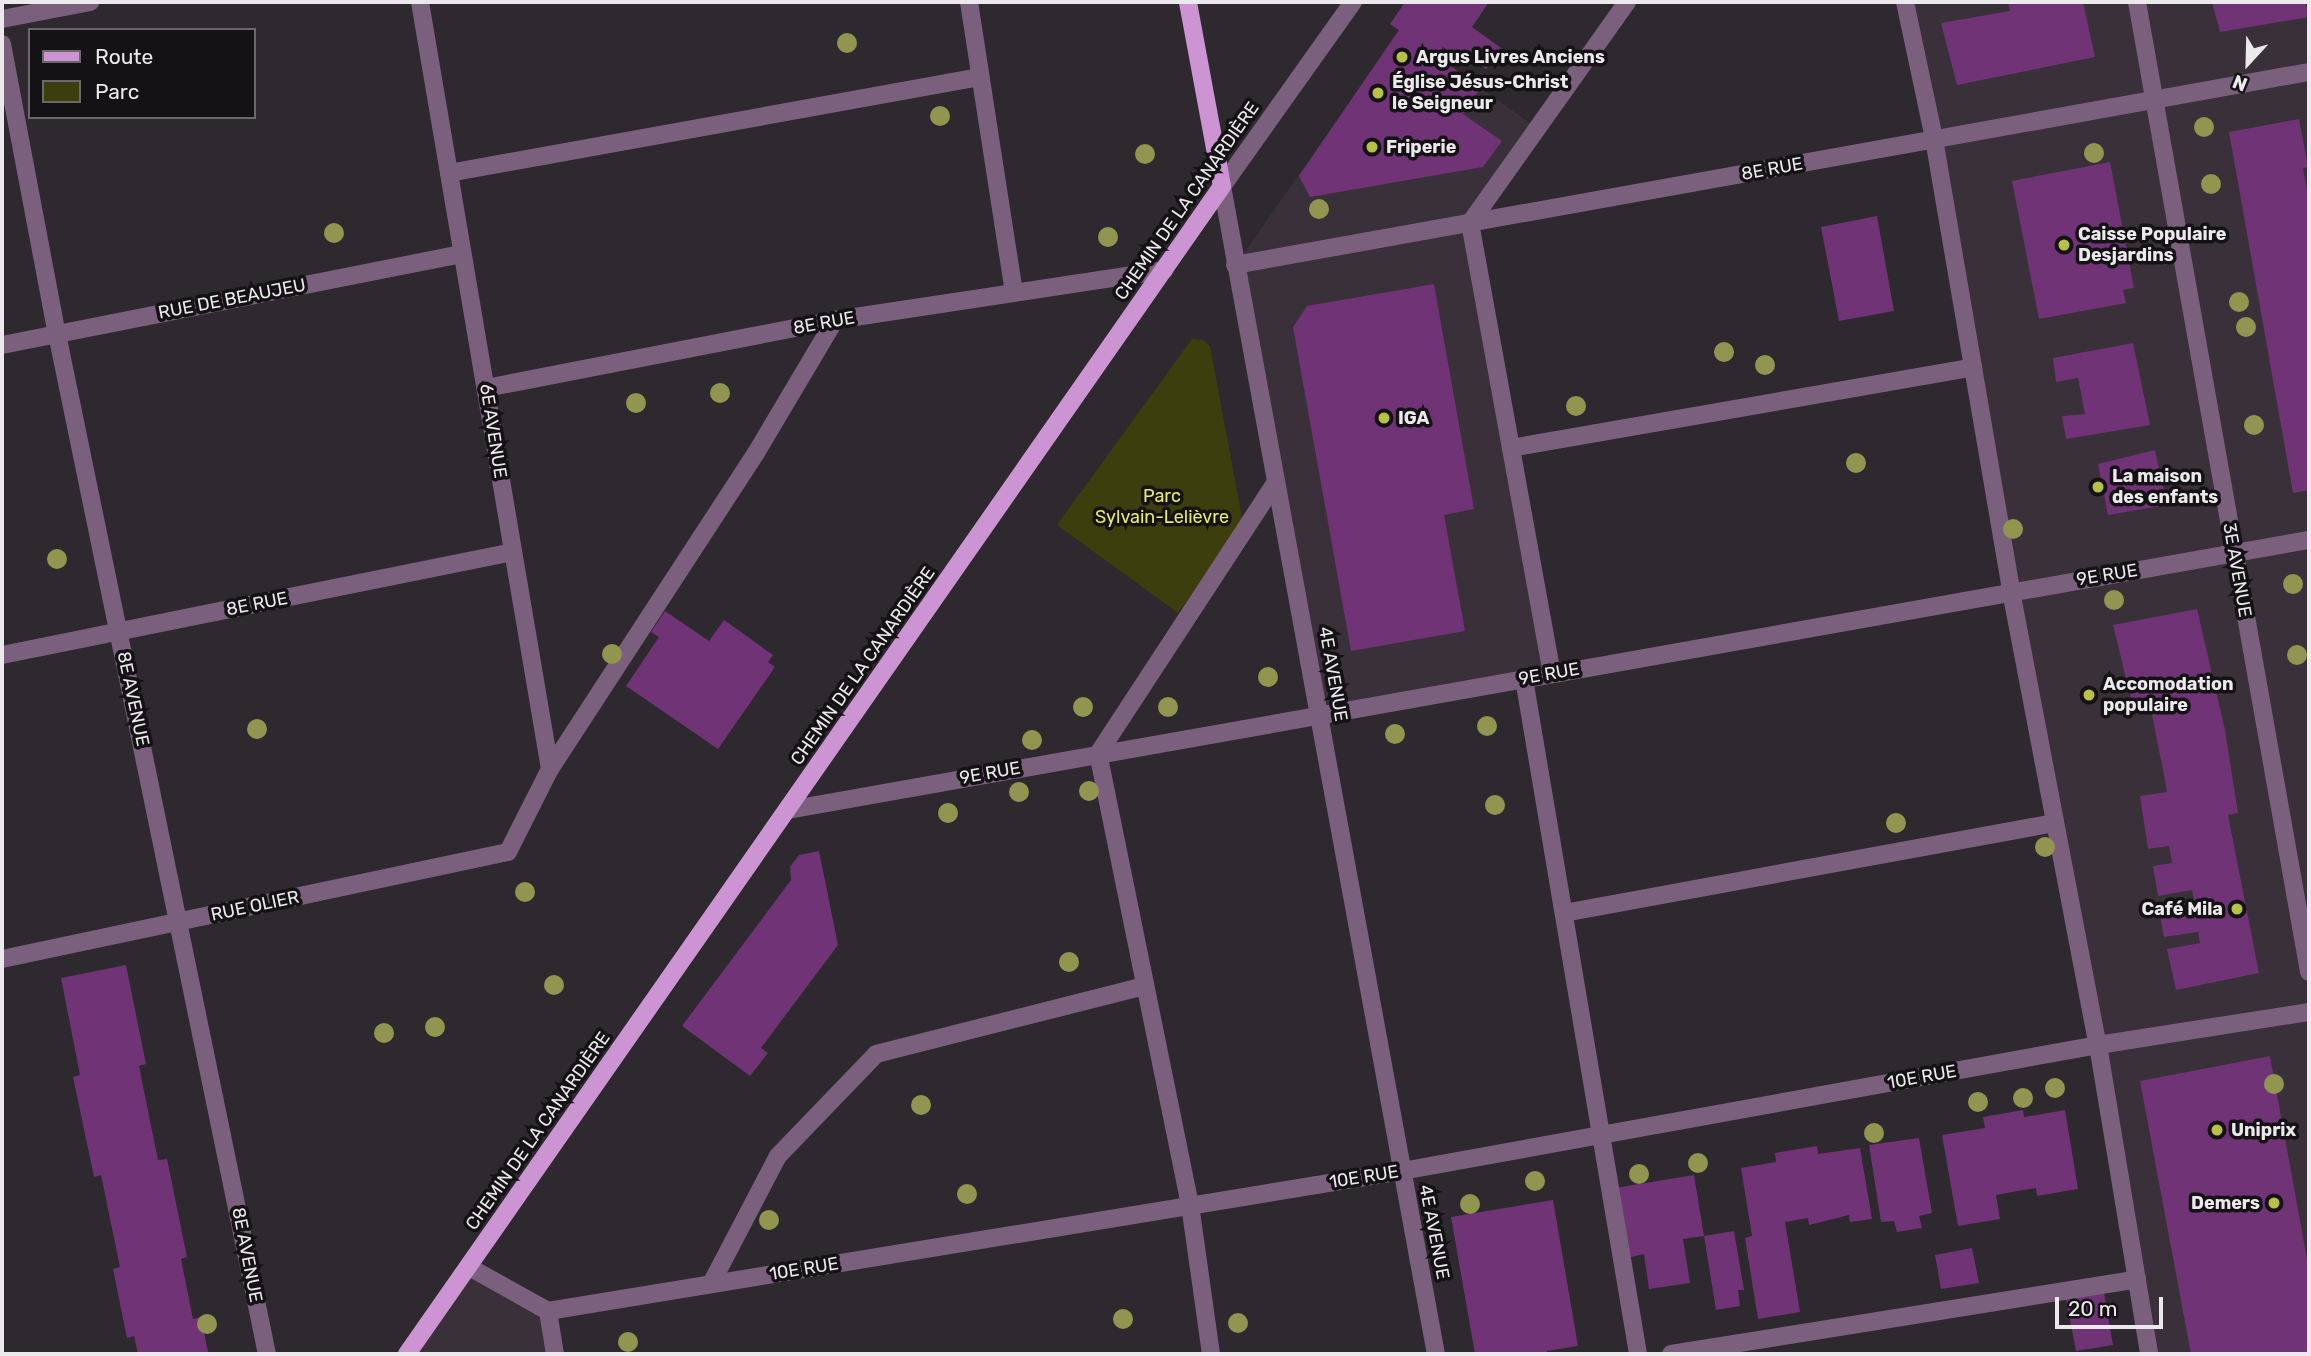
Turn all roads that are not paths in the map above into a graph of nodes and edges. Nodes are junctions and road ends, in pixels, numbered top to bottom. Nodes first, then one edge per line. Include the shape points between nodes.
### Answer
1 (90, 2) edge
2 (420, 2) edge
3 (969, 2) edge
4 (1188, 2) edge
5 (1353, 2) edge
6 (1627, 2) edge
7 (1905, 2) edge
8 (2137, 2) edge
9 (2, 19) edge
10 (2, 44) edge
11 (2309, 72) edge
12 (980, 77) junction
13 (2155, 101) junction
14 (1934, 139) junction
15 (449, 173) junction
16 (1222, 186) junction
17 (1470, 223) junction
18 (463, 254) junction
19 (1236, 265) junction
20 (1164, 270) junction
21 (1014, 293) junction
22 (835, 320) junction
23 (57, 334) junction
24 (2, 345) edge
25 (1973, 367) junction
26 (486, 388) junction
27 (1511, 448) junction
28 (1276, 482) junction
29 (2309, 540) edge
30 (513, 552) junction
31 (2234, 554) junction
32 (2011, 591) junction
33 (118, 631) junction
34 (2, 655) edge
35 (1552, 674) junction
36 (1524, 679) junction
37 (1320, 716) junction
38 (1098, 754) junction
39 (550, 769) junction
40 (788, 810) junction
41 (2055, 823) junction
42 (1564, 913) junction
43 (180, 921) junction
44 (2, 959) edge
45 (2309, 972) edge
46 (1144, 986) junction
47 (2309, 1012) edge
48 (2098, 1045) junction
49 (1603, 1135) junction
50 (1402, 1171) junction
51 (1190, 1205) junction
52 (469, 1267) junction
53 (2137, 1279) junction
54 (711, 1284) junction
55 (548, 1311) junction
56 (267, 1354) edge
57 (407, 1354) edge
58 (555, 1354) edge
59 (1211, 1354) edge
60 (1436, 1354) edge
61 (1638, 1354) edge
62 (1671, 1354) edge
63 (2149, 1354) edge

1 - 9 street
2 - 15 street, 6E AVENUE
3 - 12 street
4 - 16 main road, 4E AVENUE
5 - 16 street, CHEMIN DE LA CANARDIÈRE
6 - 17 street
7 - 14 street
8 - 13 street, 3E AVENUE
10 - 23 street, 8E AVENUE
11 - 13 street, 8E RUE
12 - 15 street
12 - 21 street
13 - 14 street, 8E RUE
13 - 31 street, 3E AVENUE
14 - 17 street, 8E RUE
14 - 25 street
15 - 18 street, 6E AVENUE
16 - 19 street, 4E AVENUE
16 - 20 main road, CHEMIN DE LA CANARDIÈRE
17 - 19 street, 8E RUE
17 - 27 street
18 - 23 street, RUE DE BEAUJEU
18 - 26 street, 6E AVENUE
19 - 28 street, 4E AVENUE
20 - 21 street, 8E RUE
20 - 40 main road, CHEMIN DE LA CANARDIÈRE
21 - 22 street, 8E RUE
22 - 26 street, 8E RUE
22 - 39 street via 756,453
23 - 24 street, RUE DE BEAUJEU
23 - 33 street, 8E AVENUE
25 - 27 street
25 - 32 street
26 - 30 street, 6E AVENUE
27 - 35 street
28 - 37 street, 4E AVENUE
28 - 38 street
29 - 31 street, 9E RUE
30 - 33 street, 8E RUE
30 - 39 street, 6E AVENUE
31 - 32 street, 9E RUE
31 - 45 street, 3E AVENUE
32 - 35 street, 9E RUE
32 - 41 street
33 - 34 street, 8E RUE
33 - 43 street, 8E AVENUE
35 - 36 street, 9E RUE
36 - 37 street, 9E RUE
36 - 42 street
37 - 38 street, 9E RUE
37 - 50 street, 4E AVENUE
38 - 40 street, 9E RUE
38 - 46 street
39 - 43 street, RUE OLIER via 508,852
40 - 52 main road, CHEMIN DE LA CANARDIÈRE
41 - 42 street
41 - 48 street
42 - 49 street
43 - 44 street, RUE OLIER
43 - 56 street, 8E AVENUE
46 - 51 street
46 - 54 street via 876,1054 778,1156
47 - 48 street, 10E RUE
48 - 49 street, 10E RUE
48 - 53 street
49 - 50 street, 10E RUE
49 - 61 street
50 - 51 street, 10E RUE
50 - 60 street, 4E AVENUE
51 - 54 street, 10E RUE
51 - 59 street
52 - 55 street
52 - 57 main road, CHEMIN DE LA CANARDIÈRE
53 - 62 street
53 - 63 street
54 - 55 street, 10E RUE
55 - 58 street

